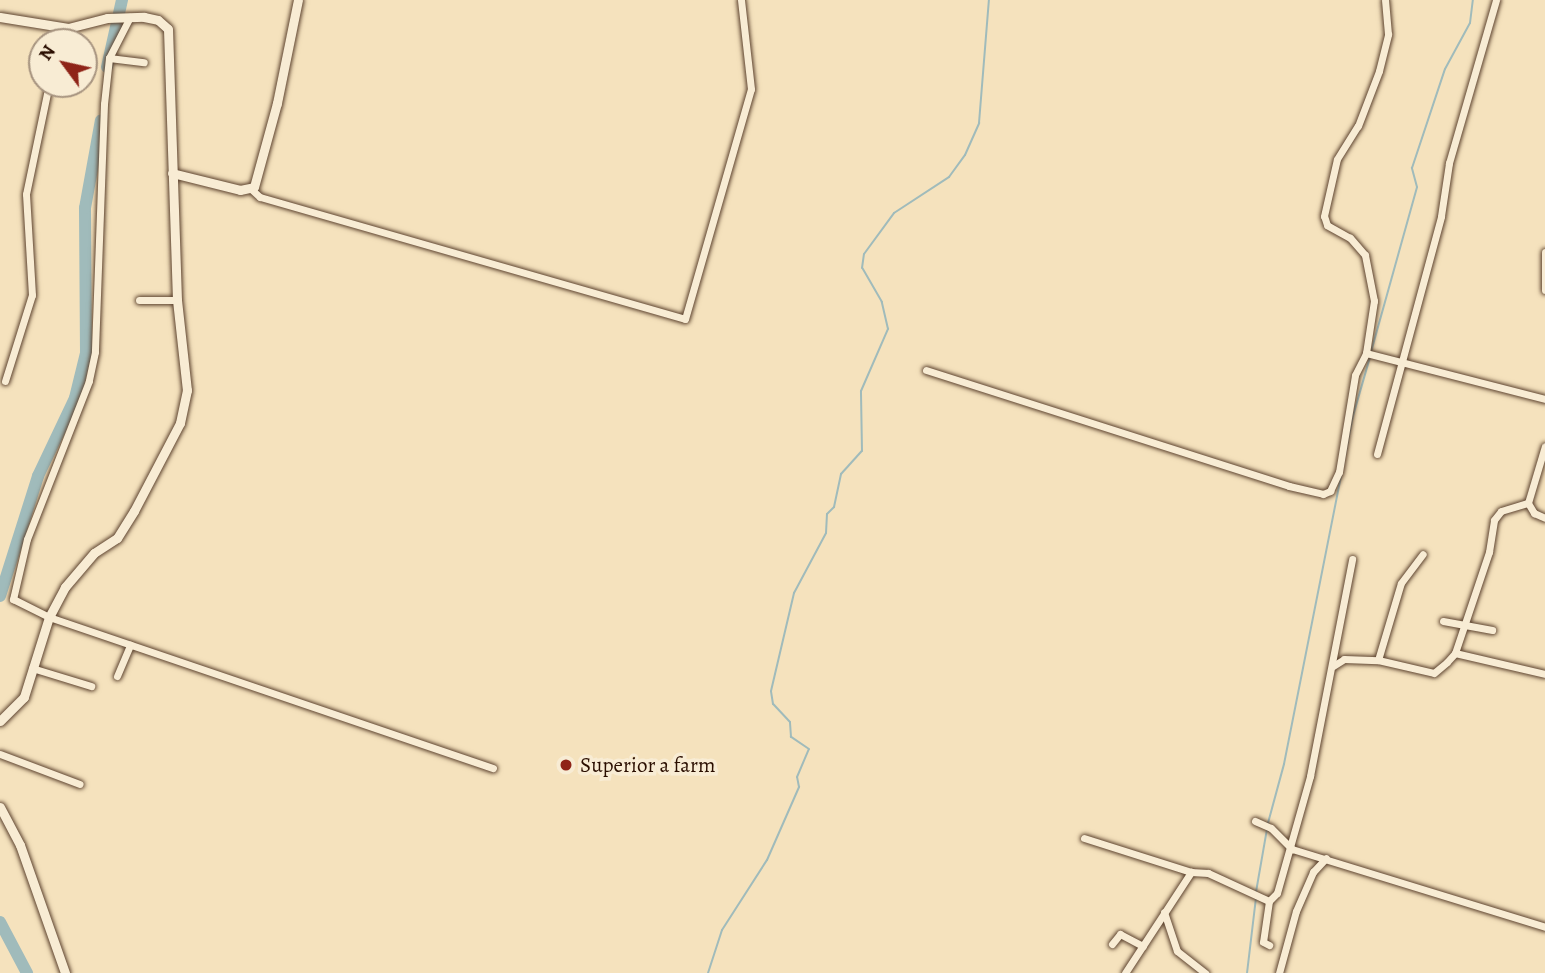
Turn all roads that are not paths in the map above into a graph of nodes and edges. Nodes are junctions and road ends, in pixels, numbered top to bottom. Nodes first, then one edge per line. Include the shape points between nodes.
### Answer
1 (298, 0) edge
2 (741, 0) edge
3 (1385, 0) edge
4 (1496, 0) edge
5 (127, 17) junction
6 (0, 18) edge
7 (62, 27) joint
8 (109, 58) junction
9 (144, 62) dead end
10 (46, 98) edge
11 (172, 173) junction
12 (251, 189) junction
13 (1545, 252) edge
14 (1545, 290) edge
15 (139, 300) dead end
16 (177, 300) junction
17 (1367, 354) junction
18 (1399, 362) junction
19 (926, 370) dead end
20 (5, 381) dead end
21 (1545, 399) edge
22 (1545, 446) edge
23 (1377, 454) dead end
24 (1528, 503) junction
25 (1545, 518) edge
26 (1423, 554) dead end
27 (1353, 559) dead end
28 (49, 617) junction
29 (1443, 621) dead end
30 (1464, 624) junction
31 (1492, 630) dead end
32 (130, 645) junction
33 (1455, 653) junction
34 (1378, 660) junction
35 (1333, 666) junction
36 (32, 668) junction
37 (1545, 674) edge
38 (117, 676) dead end
39 (91, 685) dead end
40 (0, 721) edge
41 (0, 754) edge
42 (493, 768) dead end
43 (80, 783) dead end
44 (0, 807) edge
45 (1255, 821) dead end
46 (1084, 838) dead end
47 (1292, 849) junction
48 (1326, 859) junction
49 (1191, 872) junction
50 (1269, 901) junction
51 (1164, 912) junction
52 (1545, 927) edge
53 (1112, 944) dead end
54 (1269, 945) dead end
55 (1143, 946) junction
56 (65, 973) edge
57 (1125, 973) edge
58 (1205, 973) edge
59 (1279, 973) edge

1 - 12 street via 272,126 260,174
2 - 12 street via 751,89 685,319 260,197
3 - 17 street via 1388,34 1379,71 1358,126 1337,159 1324,216 1327,225 1359,245 1370,270 1373,314
4 - 18 street
5 - 7 street
5 - 8 street
5 - 11 street via 158,20 167,29
6 - 7 street
8 - 9 street
8 - 28 street via 95,352 89,381 27,539 13,595 16,603
10 - 20 street via 26,194 32,295
11 - 12 street
11 - 16 street
13 - 14 street
15 - 16 street
16 - 28 street via 187,390 180,423 117,538 79,569
17 - 18 street
17 - 19 street via 1354,375 1339,472 1333,489 1323,494
18 - 21 street
18 - 23 street
22 - 24 street
24 - 25 street via 1534,513
24 - 30 street via 1502,511 1494,520 1489,552
26 - 34 street via 1401,583
27 - 35 street
28 - 32 street
28 - 36 street
29 - 30 street
30 - 31 street
30 - 33 street
32 - 38 street
32 - 42 street
33 - 34 street via 1434,673
33 - 37 street
34 - 35 street via 1343,659
35 - 47 street
36 - 39 street
36 - 40 street via 24,697
41 - 43 street
44 - 56 street via 43,903 50,940
45 - 47 street
46 - 49 street
47 - 48 street
47 - 50 street via 1277,892
48 - 52 street
48 - 59 street via 1313,872 1296,911
49 - 50 street via 1208,873
49 - 51 street
50 - 54 street via 1262,940
51 - 55 street
51 - 58 street via 1177,950
53 - 55 street via 1120,934
55 - 57 street

